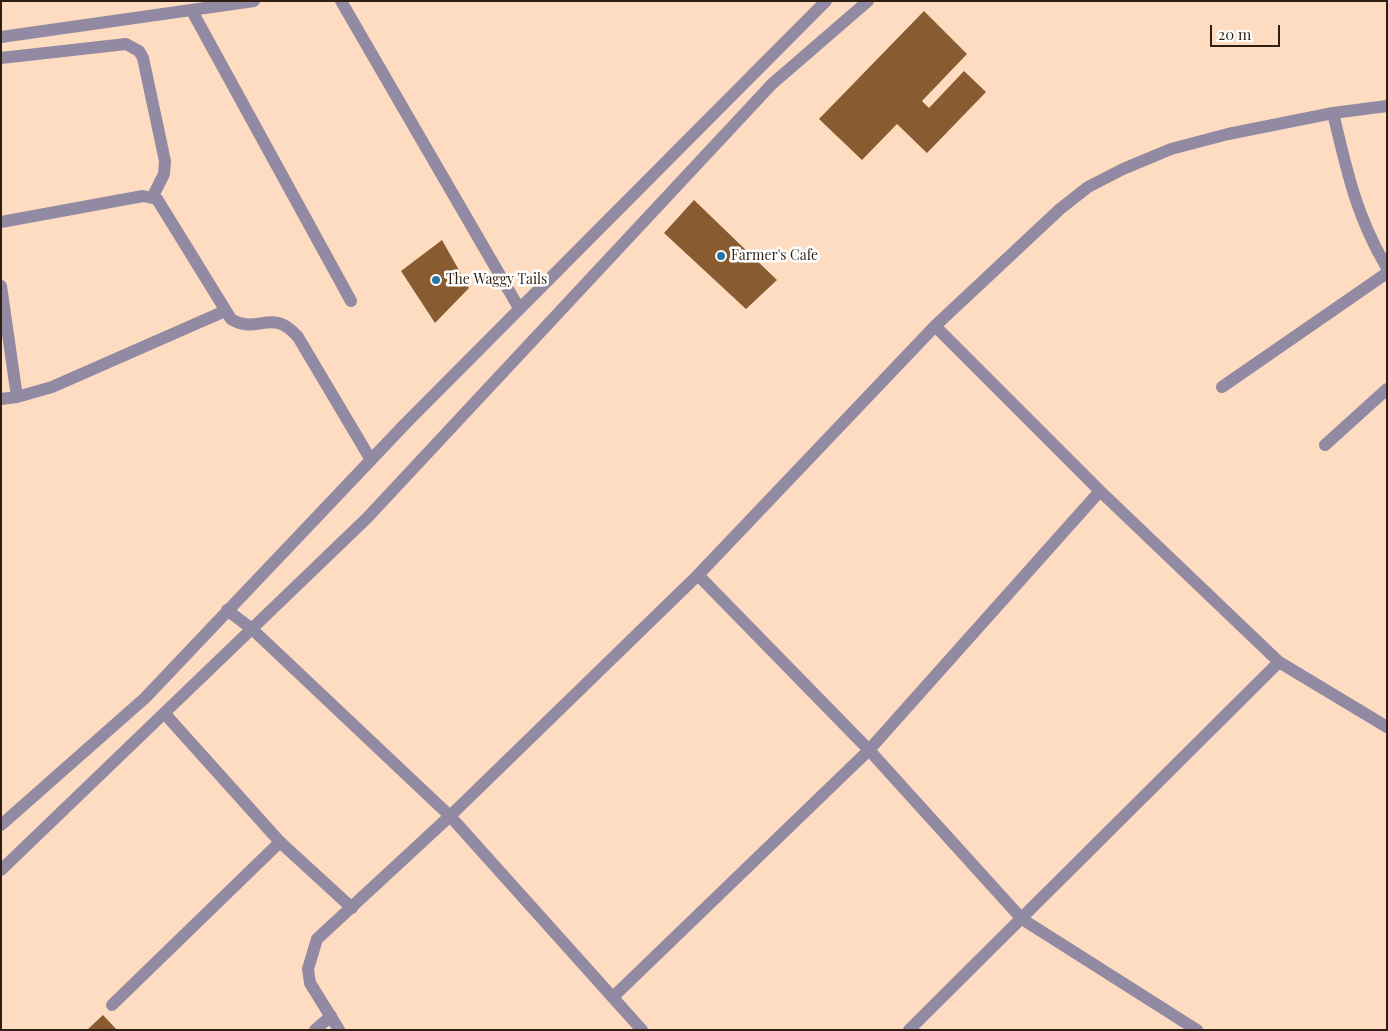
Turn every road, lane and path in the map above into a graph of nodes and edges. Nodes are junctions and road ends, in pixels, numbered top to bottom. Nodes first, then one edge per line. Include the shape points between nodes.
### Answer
1 (254, 1) edge
2 (341, 1) edge
3 (826, 1) edge
4 (868, 1) edge
5 (192, 11) junction
6 (1, 37) edge
7 (1, 58) edge
8 (1387, 106) edge
9 (1333, 112) junction
10 (152, 198) junction
11 (1, 222) edge
12 (1387, 268) edge
13 (1387, 273) edge
14 (1, 286) edge
15 (351, 302) dead end
16 (519, 308) junction
17 (225, 311) junction
18 (935, 326) junction
19 (1222, 387) dead end
20 (1387, 388) edge
21 (17, 397) junction
22 (1, 399) edge
23 (1325, 445) dead end
24 (371, 460) junction
25 (1100, 491) junction
26 (698, 575) junction
27 (227, 610) junction
28 (252, 629) junction
29 (1279, 662) junction
30 (165, 714) junction
31 (1387, 727) edge
32 (869, 750) junction
33 (450, 816) junction
34 (1, 825) edge
35 (280, 842) junction
36 (1, 870) edge
37 (352, 908) junction
38 (1022, 919) junction
39 (612, 997) junction
40 (112, 1005) dead end
41 (331, 1016) junction
42 (315, 1030) edge
43 (340, 1030) edge
44 (642, 1030) edge
45 (909, 1030) edge
46 (1197, 1030) edge

1 - 5 street
2 - 16 street
3 - 16 street
4 - 28 street via 772,84 367,518
5 - 6 street
5 - 15 street
7 - 10 street via 126,44 139,50 165,161 164,174
8 - 9 street
9 - 12 street via 1355,204 1370,240
9 - 18 street via 1171,149 1088,187 1060,209
10 - 11 street via 143,196
10 - 17 street via 161,203
13 - 19 street
14 - 21 street
16 - 24 street
17 - 21 street via 52,388
17 - 24 street via 238,323 276,321 290,328
18 - 25 street
18 - 26 street
20 - 23 street
21 - 22 street
24 - 27 street
25 - 29 street
25 - 32 street
26 - 32 street
26 - 33 street
27 - 28 street
27 - 34 street via 145,698
28 - 30 street
28 - 33 street
29 - 31 street
29 - 38 street
30 - 35 street
30 - 36 street
32 - 38 street
32 - 39 street
33 - 37 street
33 - 39 street
35 - 37 street
35 - 40 street
37 - 41 street via 317,939 308,969 310,983
38 - 45 street
38 - 46 street
39 - 44 street
41 - 42 street
41 - 43 street

